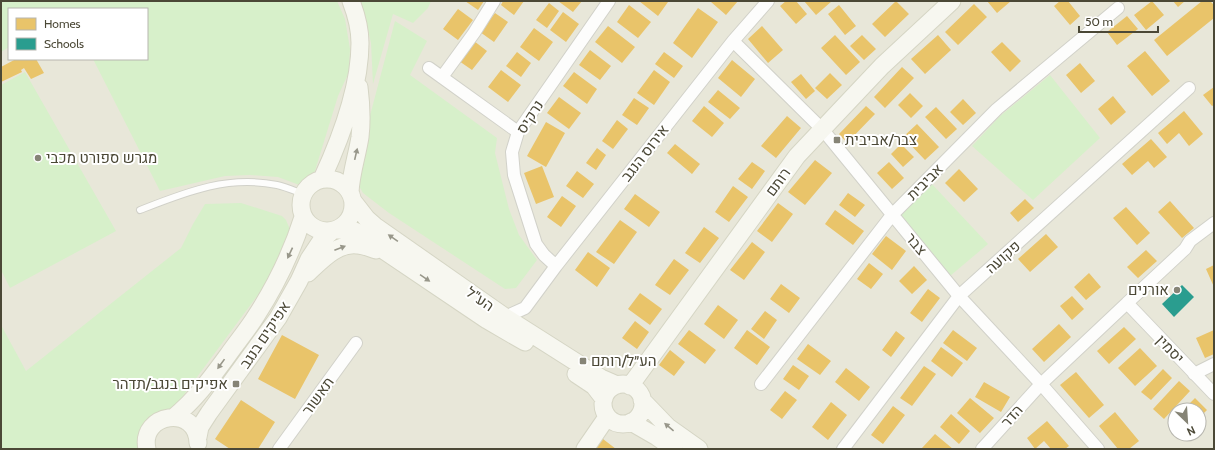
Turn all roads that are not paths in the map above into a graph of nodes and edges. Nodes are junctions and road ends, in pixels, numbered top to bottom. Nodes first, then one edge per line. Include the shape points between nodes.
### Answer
1 (351, 1) edge
2 (494, 1) edge
3 (609, 1) edge
4 (768, 1) edge
5 (952, 1) edge
6 (1118, 8) dead end
7 (733, 41) junction
8 (429, 68) dead end
9 (358, 72) junction
10 (442, 77) junction
11 (1189, 88) dead end
12 (822, 130) junction
13 (518, 132) junction
14 (322, 179) junction
15 (303, 194) junction
16 (352, 196) junction
17 (140, 210) dead end
18 (892, 216) junction
19 (303, 217) junction
20 (1214, 223) edge
21 (335, 231) junction
22 (393, 256) junction
23 (556, 266) junction
24 (299, 281) junction
25 (959, 296) junction
26 (1127, 303) junction
27 (525, 308) junction
28 (505, 317) junction
29 (526, 330) junction
30 (356, 343) dead end
31 (1214, 364) edge
32 (1194, 374) junction
33 (761, 384) dead end
34 (1041, 384) junction
35 (624, 386) junction
36 (1214, 394) edge
37 (604, 399) junction
38 (642, 400) junction
39 (174, 417) junction
40 (607, 417) junction
41 (631, 422) junction
42 (198, 443) edge
43 (147, 448) edge
44 (279, 449) edge
45 (585, 449) edge
46 (674, 449) edge
47 (699, 449) edge
48 (843, 449) edge
49 (982, 449) edge
50 (1098, 449) edge

1 - 9 street via 360,43
2 - 10 street
3 - 13 street, נרקיס
4 - 7 street, אירוס הנגב
5 - 12 street, רותם via 882,66
6 - 18 street, אביבית via 997,109
7 - 12 street, צבר
7 - 23 street, אירוס הנגב
8 - 10 street
9 - 14 street via 343,126
16 -> 9 street via 352,174 361,122
10 - 13 street
11 - 25 street, פקועה
12 - 18 street, צבר
12 - 35 street, רותם via 797,156
13 - 23 street, נרקיס via 512,152 514,176 536,244 544,256
14 - 15 street via 314,182
14 - 16 street via 338,181
15 - 17 lane via 278,185 236,182 189,191
15 - 19 street
16 - 21 street via 354,209 351,218 346,225
28 -> 16 street, הע"ל via 366,219
18 - 25 street, צבר
18 - 33 street, אביבית
19 - 21 street via 314,229 323,232
19 -> 39 street, אפיקים בנגב via 291,251 256,316 202,390
20 - 26 street via 1190,241 1185,249
21 - 22 street, הע"ל via 354,231
21 - 24 street, אפיקים בנגב via 321,241
24 -> 22 street via 331,252 339,248 357,244
22 -> 37 street, הע"ל via 487,320 594,386
23 - 27 street, אירוס הנגב
24 - 42 street, אפיקים בנגב via 278,318 208,413 200,427
25 - 34 street, צבר
25 - 48 street, פקועה
26 - 32 street, יסמין
26 - 34 street
27 - 28 street, אירוס הנגב
27 - 29 street
28 - 29 street, הע"ל
29 - 35 street, הע"ל via 601,378
30 - 44 street, תאשור
31 - 32 street
32 - 36 street, יסמין
34 - 49 street, הדר
34 - 50 street, צבר
35 - 37 street via 607,393
35 - 38 street via 636,389
37 - 40 street via 604,412
38 - 41 street via 640,413
47 -> 38 street via 668,427
39 - 42 street via 182,418 195,429
39 - 43 street via 166,418 153,426 147,439
40 - 41 street via 618,424
40 - 45 street
41 - 46 street

